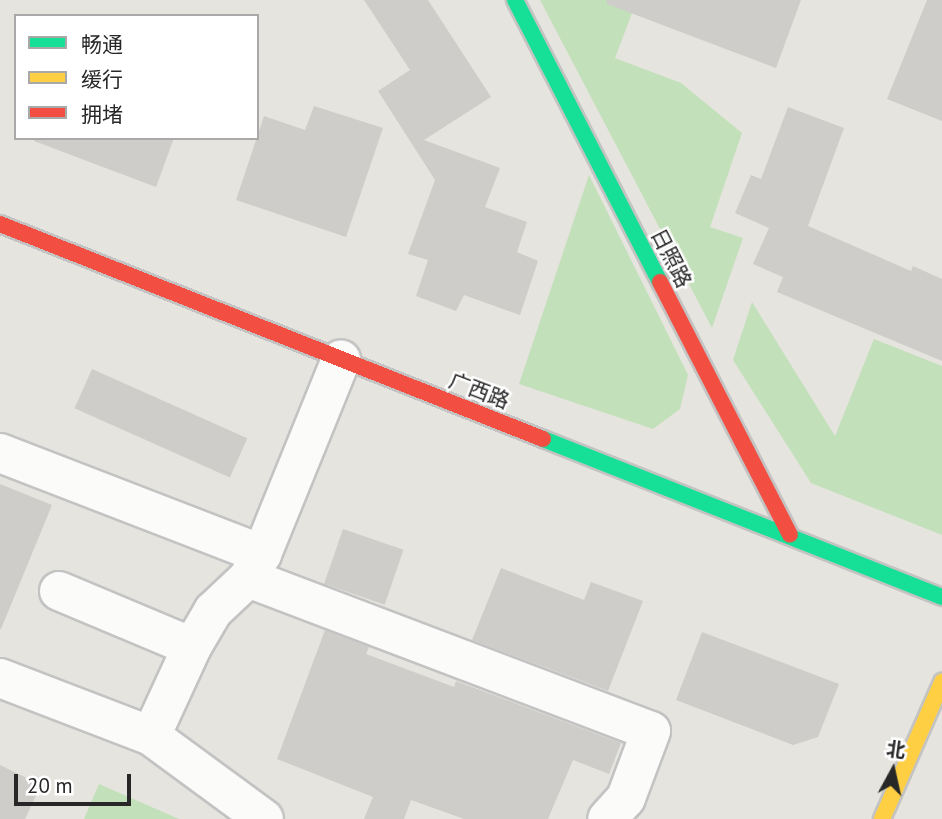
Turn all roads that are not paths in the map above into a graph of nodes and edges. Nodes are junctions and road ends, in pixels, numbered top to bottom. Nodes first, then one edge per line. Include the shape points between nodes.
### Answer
1 (515, 0) edge
2 (0, 224) edge
3 (341, 359) junction
4 (0, 453) edge
5 (790, 535) junction
6 (255, 566) junction
7 (59, 591) dead end
8 (942, 597) edge
9 (192, 647) junction
10 (0, 678) edge
11 (942, 682) edge
12 (151, 736) junction
13 (264, 819) edge
14 (607, 819) edge
15 (882, 819) edge

1 - 5 main road, 日照路
2 - 3 main road, 广西路
3 - 5 main road, 广西路
3 - 6 street
4 - 6 street
5 - 8 main road, 广西路
6 - 9 street via 213,611
6 - 14 street via 651,731 626,799
7 - 9 street
9 - 12 street
10 - 12 street
11 - 15 main road
12 - 13 street

